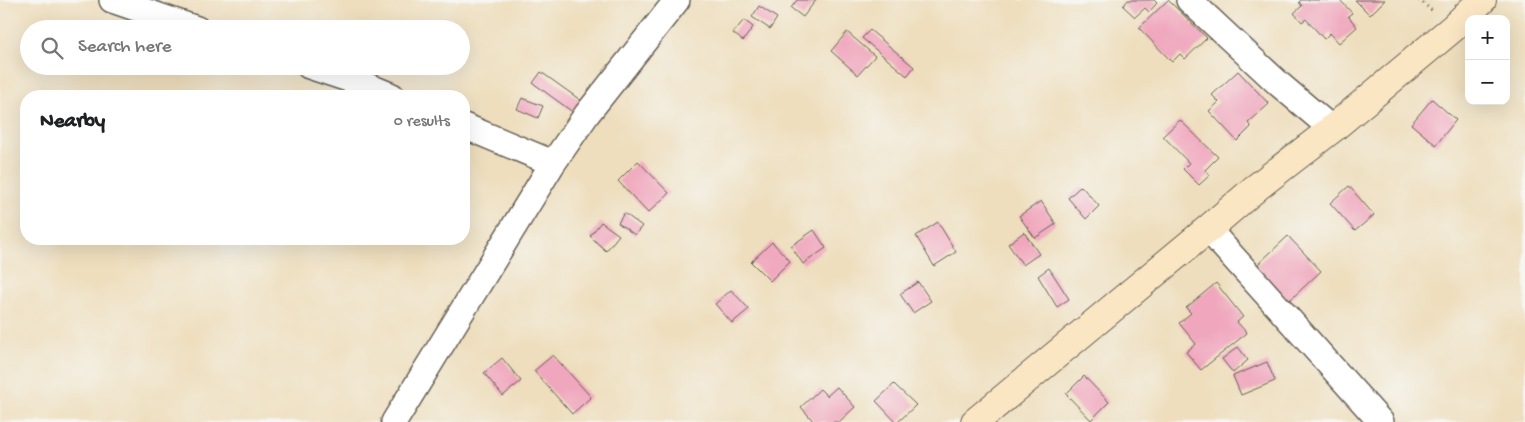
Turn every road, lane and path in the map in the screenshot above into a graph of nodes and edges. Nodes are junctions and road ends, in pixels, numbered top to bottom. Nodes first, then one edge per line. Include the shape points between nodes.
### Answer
1 (112, 0) edge
2 (677, 0) edge
3 (1189, 0) edge
4 (1482, 0) edge
5 (171, 20) edge
6 (336, 75) edge
7 (377, 90) edge
8 (470, 128) edge
9 (1332, 129) junction
10 (553, 163) junction
11 (1208, 230) junction
12 (394, 422) edge
13 (975, 422) edge
14 (1381, 422) edge

1 - 5 street
2 - 10 street
3 - 9 street
4 - 9 main road
6 - 7 street
8 - 10 street
9 - 11 main road
10 - 12 street
11 - 13 main road
11 - 14 street

